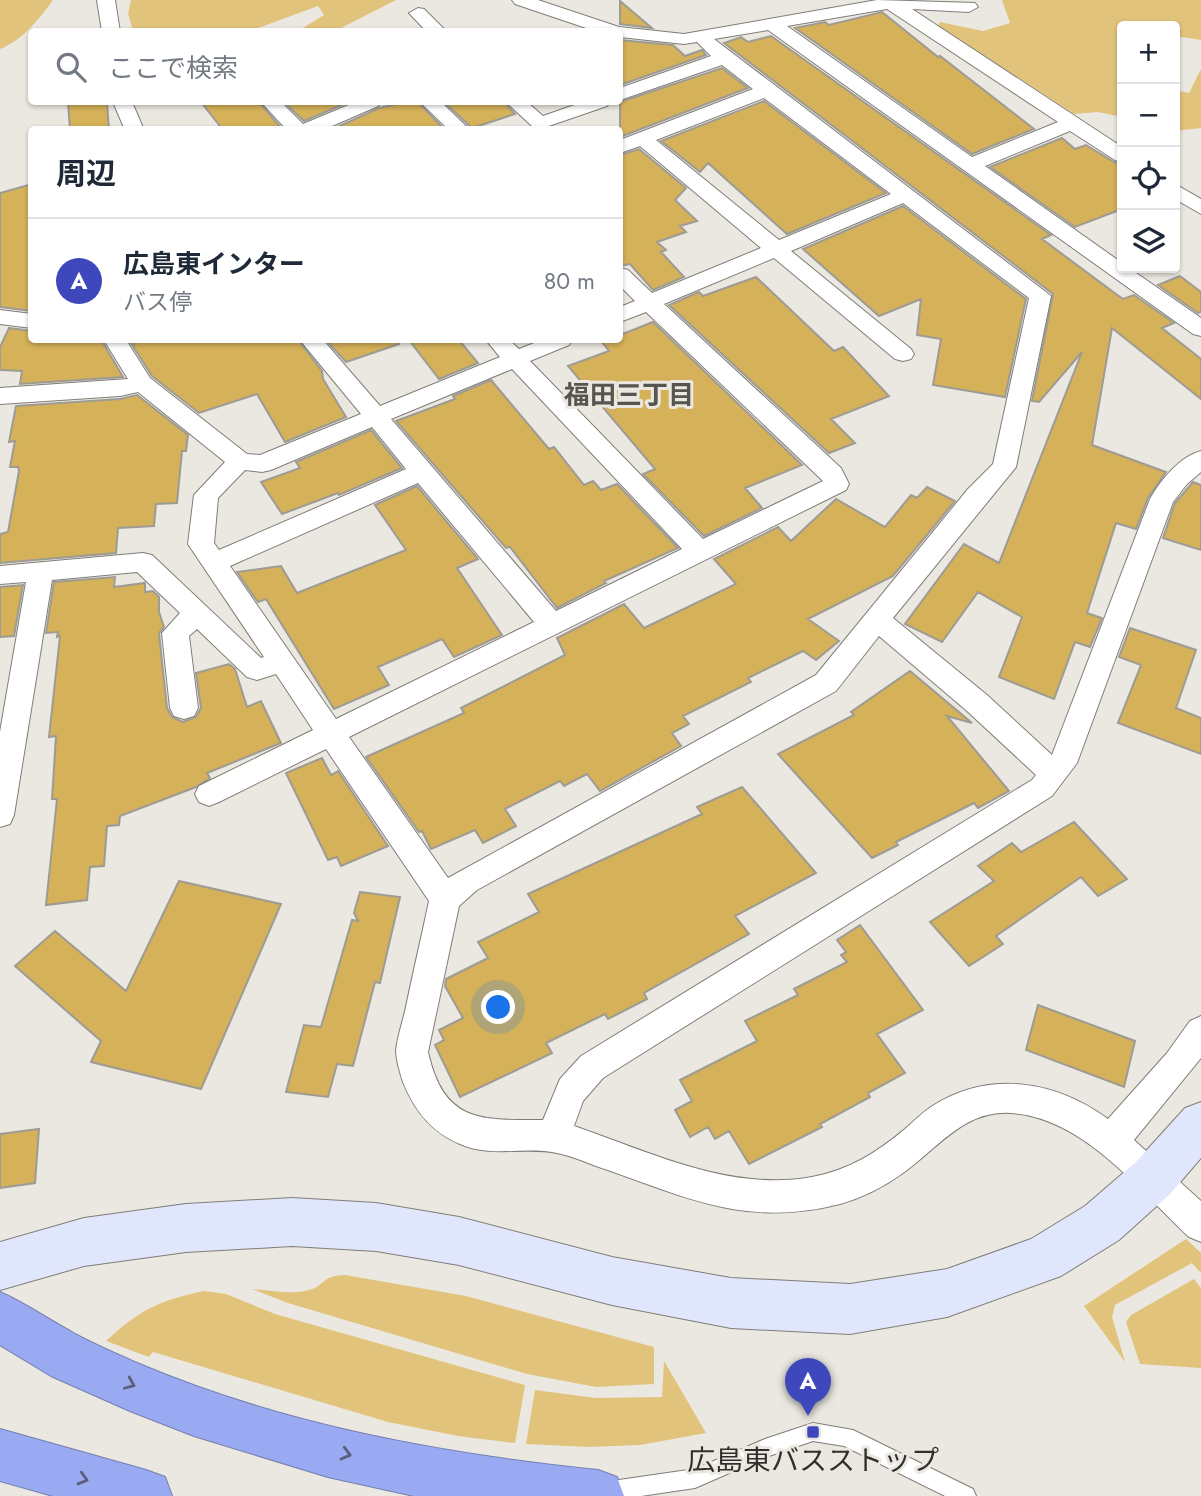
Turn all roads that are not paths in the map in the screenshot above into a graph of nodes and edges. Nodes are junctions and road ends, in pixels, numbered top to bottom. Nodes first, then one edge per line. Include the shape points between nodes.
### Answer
1 (106, 0) edge
2 (521, 0) edge
3 (890, 3) junction
4 (969, 7) dead end
5 (418, 13) dead end
6 (770, 23) junction
7 (110, 28) edge
8 (434, 28) edge
9 (606, 28) edge
10 (623, 33) edge
11 (703, 36) junction
12 (724, 58) junction
13 (767, 90) junction
14 (623, 93) edge
15 (124, 105) edge
16 (274, 105) edge
17 (364, 105) edge
18 (433, 105) edge
19 (519, 105) edge
20 (591, 105) edge
21 (1072, 122) junction
22 (133, 126) edge
23 (294, 126) edge
24 (314, 126) edge
25 (457, 126) edge
26 (642, 138) junction
27 (623, 146) edge
28 (1117, 153) edge
29 (970, 165) junction
30 (1180, 193) edge
31 (905, 195) junction
32 (1201, 208) edge
33 (776, 250) junction
34 (623, 278) edge
35 (649, 303) junction
36 (623, 314) edge
37 (0, 317) edge
38 (28, 320) edge
39 (1201, 329) edge
40 (117, 343) edge
41 (314, 343) edge
42 (500, 343) edge
43 (554, 343) edge
44 (903, 354) dead end
45 (515, 359) junction
46 (142, 383) junction
47 (0, 396) edge
48 (376, 416) junction
49 (1201, 459) edge
50 (240, 461) junction
51 (423, 471) junction
52 (700, 552) junction
53 (213, 563) junction
54 (40, 571) junction
55 (0, 575) edge
56 (197, 613) junction
57 (876, 620) junction
58 (552, 625) junction
59 (281, 661) junction
60 (184, 708) dead end
61 (330, 732) junction
62 (1053, 774) junction
63 (2, 786) edge
64 (209, 794) dead end
65 (0, 815) edge
66 (445, 898) junction
67 (1201, 1031) edge
68 (1201, 1124) edge
69 (555, 1136) junction
70 (1111, 1140) junction
71 (1153, 1178) junction
72 (1201, 1225) edge
73 (0, 1266) edge
74 (0, 1317) edge
75 (10, 1458) edge
76 (146, 1496) edge
77 (592, 1496) edge
78 (966, 1496) edge

1 - 7 street
2 - 9 street
3 - 4 street
3 - 6 street
3 - 21 street
5 - 8 street
6 - 11 street
6 - 29 street
10 - 11 street via 684,39
11 - 12 street
12 - 13 street
12 - 14 street
13 - 26 street
13 - 31 street
15 - 22 street
16 - 23 street
17 - 24 street
18 - 25 street
19 - 20 street via 540,123
21 - 28 street
21 - 29 street
26 - 27 street
26 - 33 street
29 - 39 street
30 - 32 street
31 - 33 street
31 - 57 street via 1040,296 1004,467
33 - 35 street
33 - 44 street
34 - 35 street
35 - 36 street
35 - 52 street via 832,474 836,484
37 - 38 street
40 - 46 street
41 - 48 street
42 - 45 street
43 - 45 street
45 - 48 street
45 - 52 street
46 - 47 street
46 - 50 street
48 - 50 street via 262,464
48 - 51 street
49 - 62 street via 1162,499 1062,763
50 - 53 street via 206,495 201,544
51 - 53 street
51 - 58 street
52 - 58 street
53 - 59 street
54 - 55 street
54 - 56 street via 143,562
54 - 63 street
56 - 59 street via 257,670
56 - 60 street via 175,633
57 - 62 street via 977,703
57 - 66 street via 826,683 466,881
58 - 61 street
59 - 61 street
61 - 64 street
61 - 66 street
62 - 69 street via 1042,788 592,1067 572,1085
63 - 65 street
66 - 69 street via 412,1052 418,1079 431,1104 469,1132
67 - 70 street
68 - 71 street
69 - 70 street via 710,1189 780,1197 853,1182 893,1160 946,1116 1007,1097 1042,1102 1077,1116
70 - 71 street
71 - 72 street
71 - 73 street via 1102,1223 1044,1259 947,1293 850,1309 731,1303 612,1281 459,1241 376,1227 292,1222 186,1228 84,1242
74 -> 77 highway via 67,1357 251,1428 474,1481
75 -> 76 highway
77 - 78 lane via 695,1478 813,1432 846,1437

